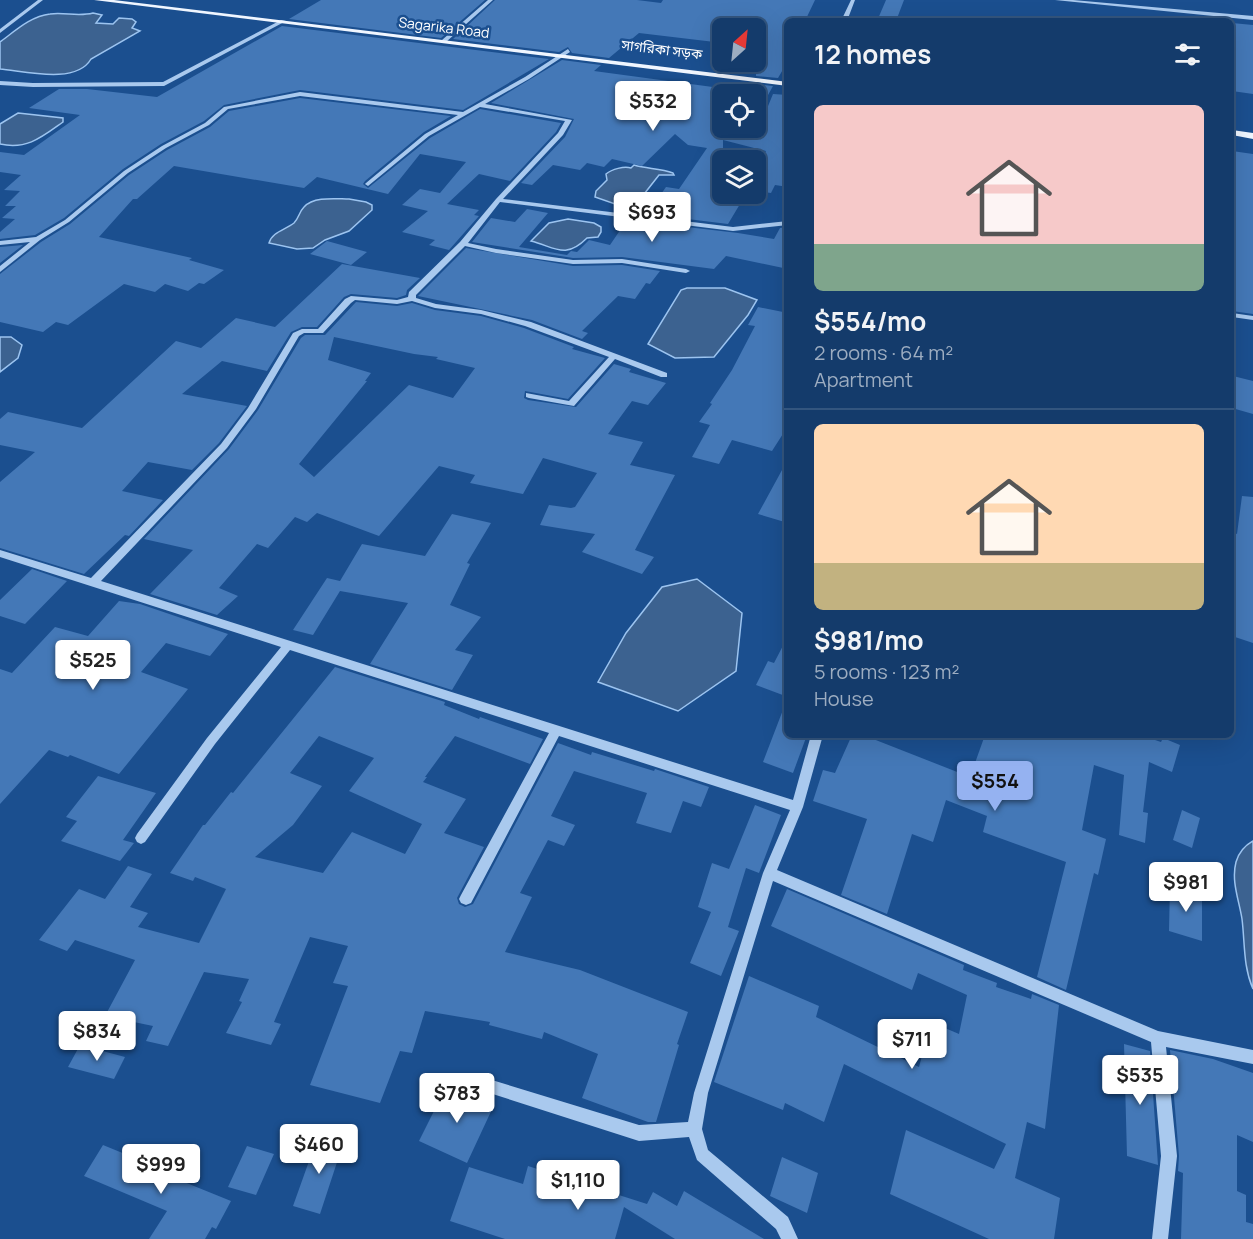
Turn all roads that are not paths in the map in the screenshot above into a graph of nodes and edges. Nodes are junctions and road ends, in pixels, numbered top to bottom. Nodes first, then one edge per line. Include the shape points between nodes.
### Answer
1 (41, 0) edge
2 (103, 0) edge
3 (153, 0) edge
4 (491, 0) edge
5 (853, 0) edge
6 (1057, 0) edge
7 (207, 9) junction
8 (1169, 12) junction
9 (291, 16) junction
10 (845, 18) edge
11 (1170, 18) edge
12 (1253, 18) edge
13 (283, 21) junction
14 (0, 30) edge
15 (447, 38) junction
16 (568, 51) junction
17 (561, 57) junction
18 (784, 77) edge
19 (0, 83) edge
20 (784, 84) edge
21 (479, 105) junction
22 (464, 114) junction
23 (1234, 133) edge
24 (1253, 136) edge
25 (1234, 140) edge
26 (1253, 143) edge
27 (368, 184) dead end
28 (498, 200) junction
29 (784, 224) edge
30 (38, 239) junction
31 (0, 243) edge
32 (463, 243) junction
33 (0, 270) edge
34 (686, 271) dead end
35 (412, 299) junction
36 (1234, 315) edge
37 (1253, 318) edge
38 (614, 357) junction
39 (664, 375) dead end
40 (529, 395) dead end
41 (0, 553) edge
42 (94, 582) junction
43 (289, 644) junction
44 (556, 730) junction
45 (816, 738) edge
46 (797, 807) junction
47 (141, 838) dead end
48 (769, 873) junction
49 (466, 899) dead end
50 (1158, 1038) junction
51 (1253, 1057) edge
52 (482, 1084) dead end
53 (694, 1129) junction
54 (790, 1239) edge
55 (1160, 1239) edge

1 - 14 street
2 - 7 main road, Sagarika Road
3 - 7 main road, Sagarika Road
4 - 15 street
5 - 10 street
6 - 8 street
7 - 9 main road, Sagarika Road
7 - 13 main road, Sagarika Road
8 - 11 street
8 - 12 street
9 - 13 main road
9 - 15 main road, Sagarika Road
13 - 15 main road, Sagarika Road
13 - 19 street via 164,84
15 - 16 main road, Sagarika Road
15 - 17 main road, Sagarika Road
16 - 17 street
16 - 18 main road, সাগরিকা সড়ক
17 - 20 main road, Sagarika Road
17 - 21 street
21 - 22 street
21 - 28 street via 569,120 561,134
22 - 27 street via 427,135
22 - 30 street via 300,94 226,108 207,124 126,171 68,221
23 - 24 main road
25 - 26 main road
28 - 29 street via 733,230
28 - 32 street
30 - 31 street
30 - 33 street
32 - 34 street via 573,262 622,261
32 - 35 street via 412,294
35 - 38 street via 528,324
35 - 42 street via 397,302 354,298 320,331 296,335 252,409 224,446
36 - 37 street
38 - 39 street
38 - 40 street via 571,404
41 - 42 street
42 - 43 street
43 - 44 street
43 - 47 street via 211,741
44 - 46 street
44 - 49 street
45 - 46 street
46 - 48 street
48 - 50 street
48 - 53 street via 701,1093
50 - 51 street
50 - 55 street via 1169,1156
52 - 53 street via 639,1133
53 - 54 street via 702,1155 782,1223

